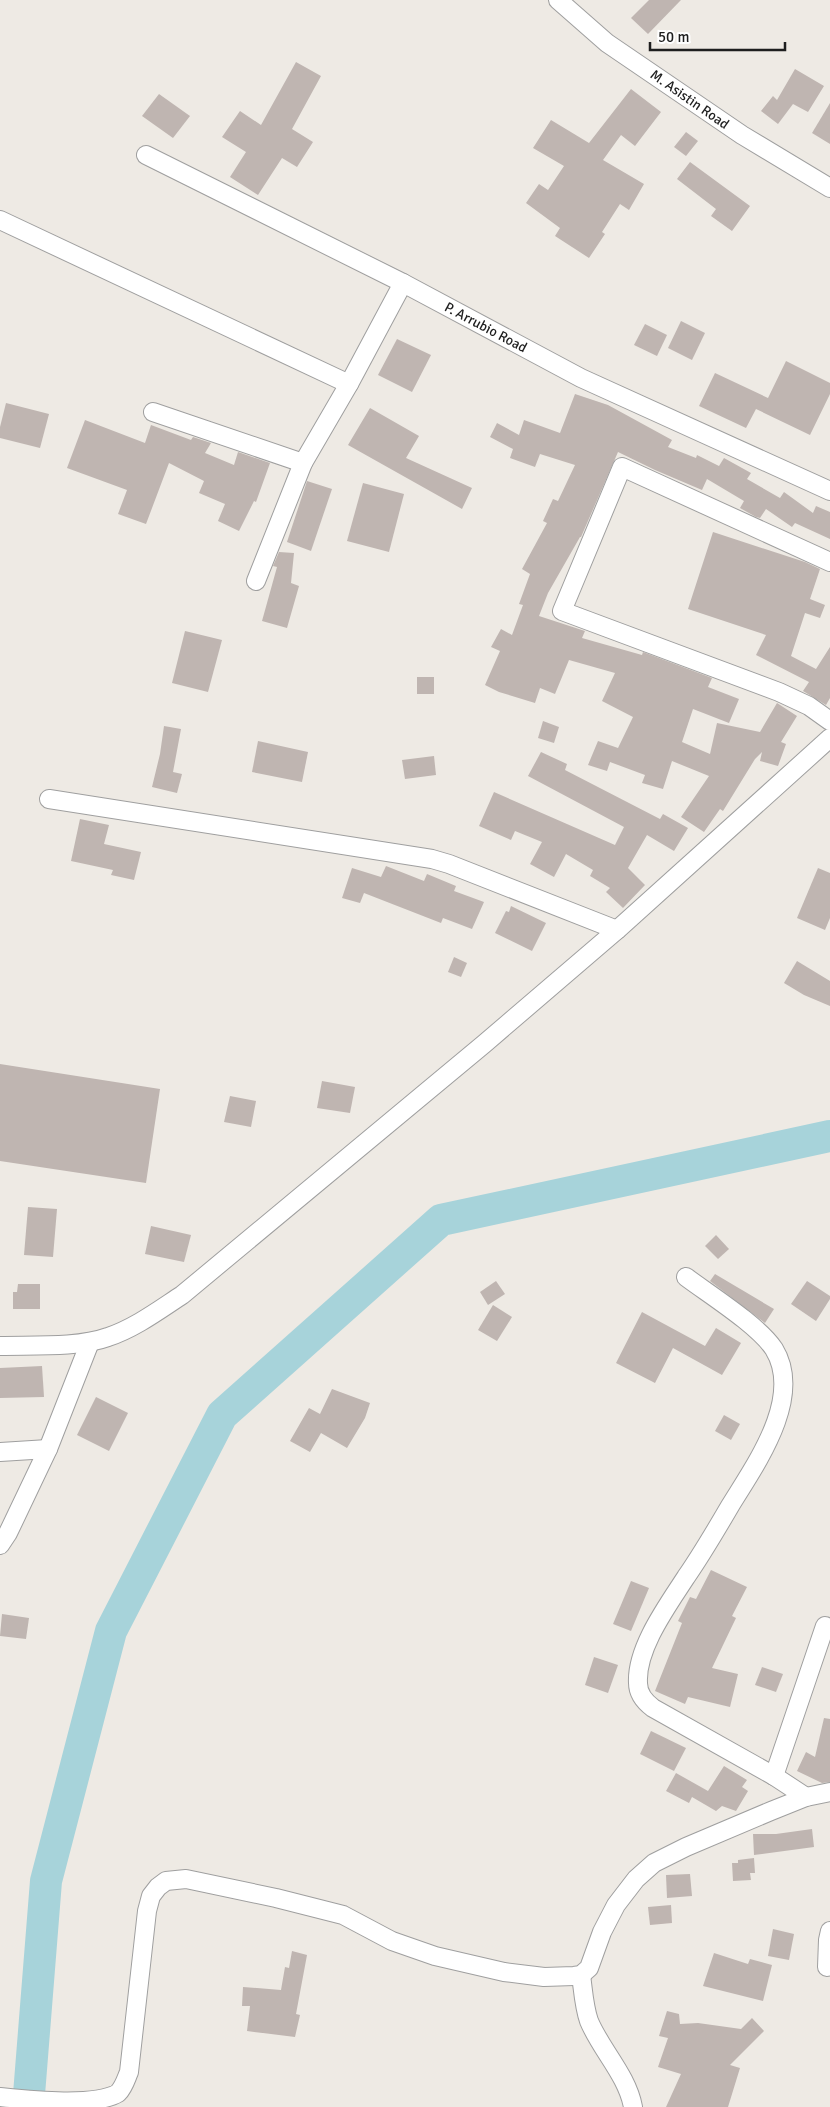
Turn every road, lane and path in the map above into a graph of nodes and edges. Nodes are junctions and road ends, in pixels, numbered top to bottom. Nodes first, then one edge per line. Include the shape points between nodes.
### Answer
1 (558, 0) edge
2 (146, 155) dead end
3 (830, 188) edge
4 (0, 220) edge
5 (403, 283) junction
6 (349, 384) junction
7 (153, 412) dead end
8 (303, 463) junction
9 (830, 490) edge
10 (830, 562) edge
11 (256, 580) dead end
12 (830, 721) edge
13 (830, 738) edge
14 (49, 799) dead end
15 (617, 930) junction
16 (686, 1277) dead end
17 (90, 1342) junction
18 (0, 1346) edge
19 (48, 1449) junction
20 (0, 1452) edge
21 (0, 1544) edge
22 (825, 1626) dead end
23 (774, 1776) junction
24 (830, 1792) edge
25 (806, 1796) junction
26 (830, 1932) edge
27 (826, 1967) dead end
28 (581, 1975) junction
29 (0, 2097) edge
30 (633, 2107) edge

1 - 3 street, M. Asistin Road via 615,48 742,135
2 - 5 street, P. Arrubio Road
4 - 6 street
5 - 6 street
5 - 9 street, P. Arrubio Road via 581,378
6 - 8 street
7 - 8 street
8 - 11 street
10 - 12 street via 622,467 562,611 779,692 809,706
13 - 15 street
14 - 15 street via 432,859
15 - 17 street via 182,1294 133,1327
16 - 23 street via 760,1332 774,1349 783,1382 781,1406 757,1462 649,1639 638,1683 642,1698 652,1708
17 - 18 street
17 - 19 street
19 - 20 street
19 - 21 street
22 - 23 street
23 - 25 street
24 - 25 street
25 - 28 street via 654,1863 616,1904 589,1968
26 - 27 street
28 - 29 street via 544,1977 504,1972 435,1956 392,1941 343,1915 196,1881 166,1881 152,1896 147,1911 129,2072 118,2094 107,2100 77,2106
28 - 30 street via 589,2019 621,2077

